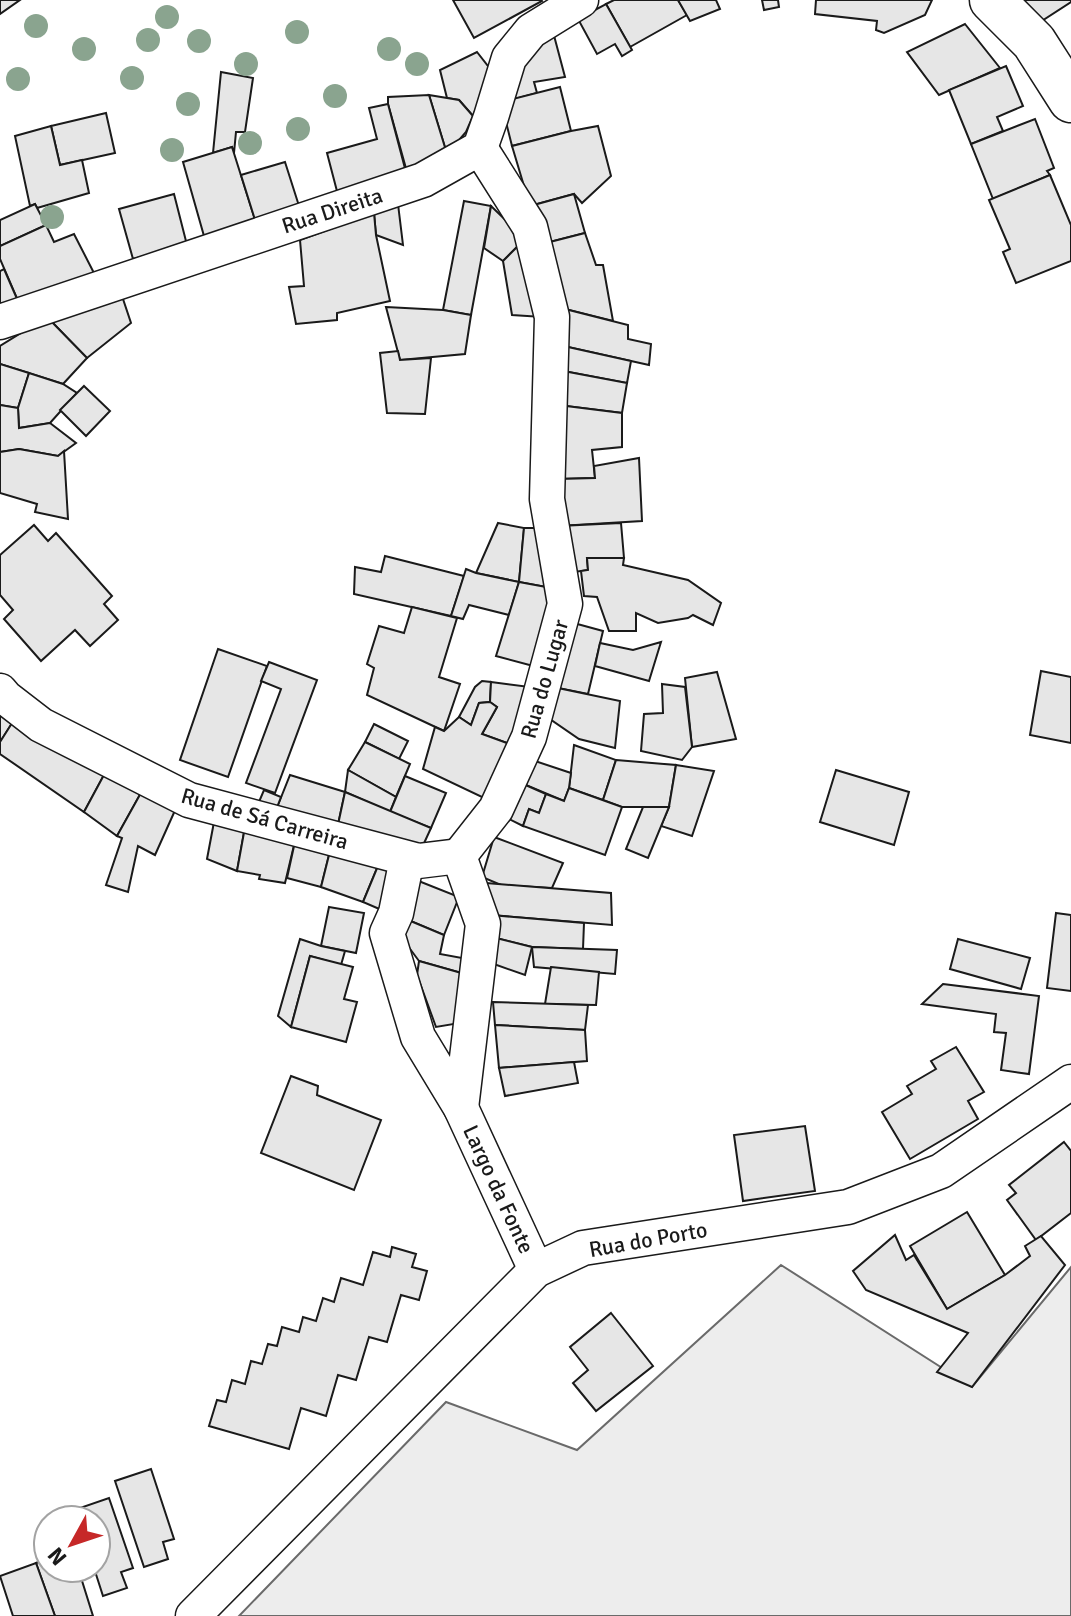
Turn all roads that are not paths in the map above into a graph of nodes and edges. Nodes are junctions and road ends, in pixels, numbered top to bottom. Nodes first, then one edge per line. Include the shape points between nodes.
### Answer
1 (581, 0) edge
2 (992, 0) edge
3 (1071, 100) edge
4 (480, 148) junction
5 (0, 322) edge
6 (0, 691) edge
7 (459, 856) junction
8 (407, 859) junction
9 (1071, 1082) edge
10 (461, 1108) junction
11 (536, 1270) junction
12 (193, 1616) edge

1 - 4 street via 531,31 509,58
2 - 3 street via 1034,42
4 - 5 street, Rua Direita via 423,180
4 - 7 street, Rua do Lugar via 530,227 552,317 547,499 565,604 529,737 496,809
6 - 8 street, Rua de Sá Carreira via 41,725 189,800
7 - 8 street, Rua de Sá Carreira
7 - 10 street via 483,924
8 - 10 street, Largo da Fonte via 387,933 418,1037
9 - 11 street, Rua do Porto via 941,1171 848,1207 583,1248
10 - 11 street, Largo da Fonte
11 - 12 street, Rua do Porto

